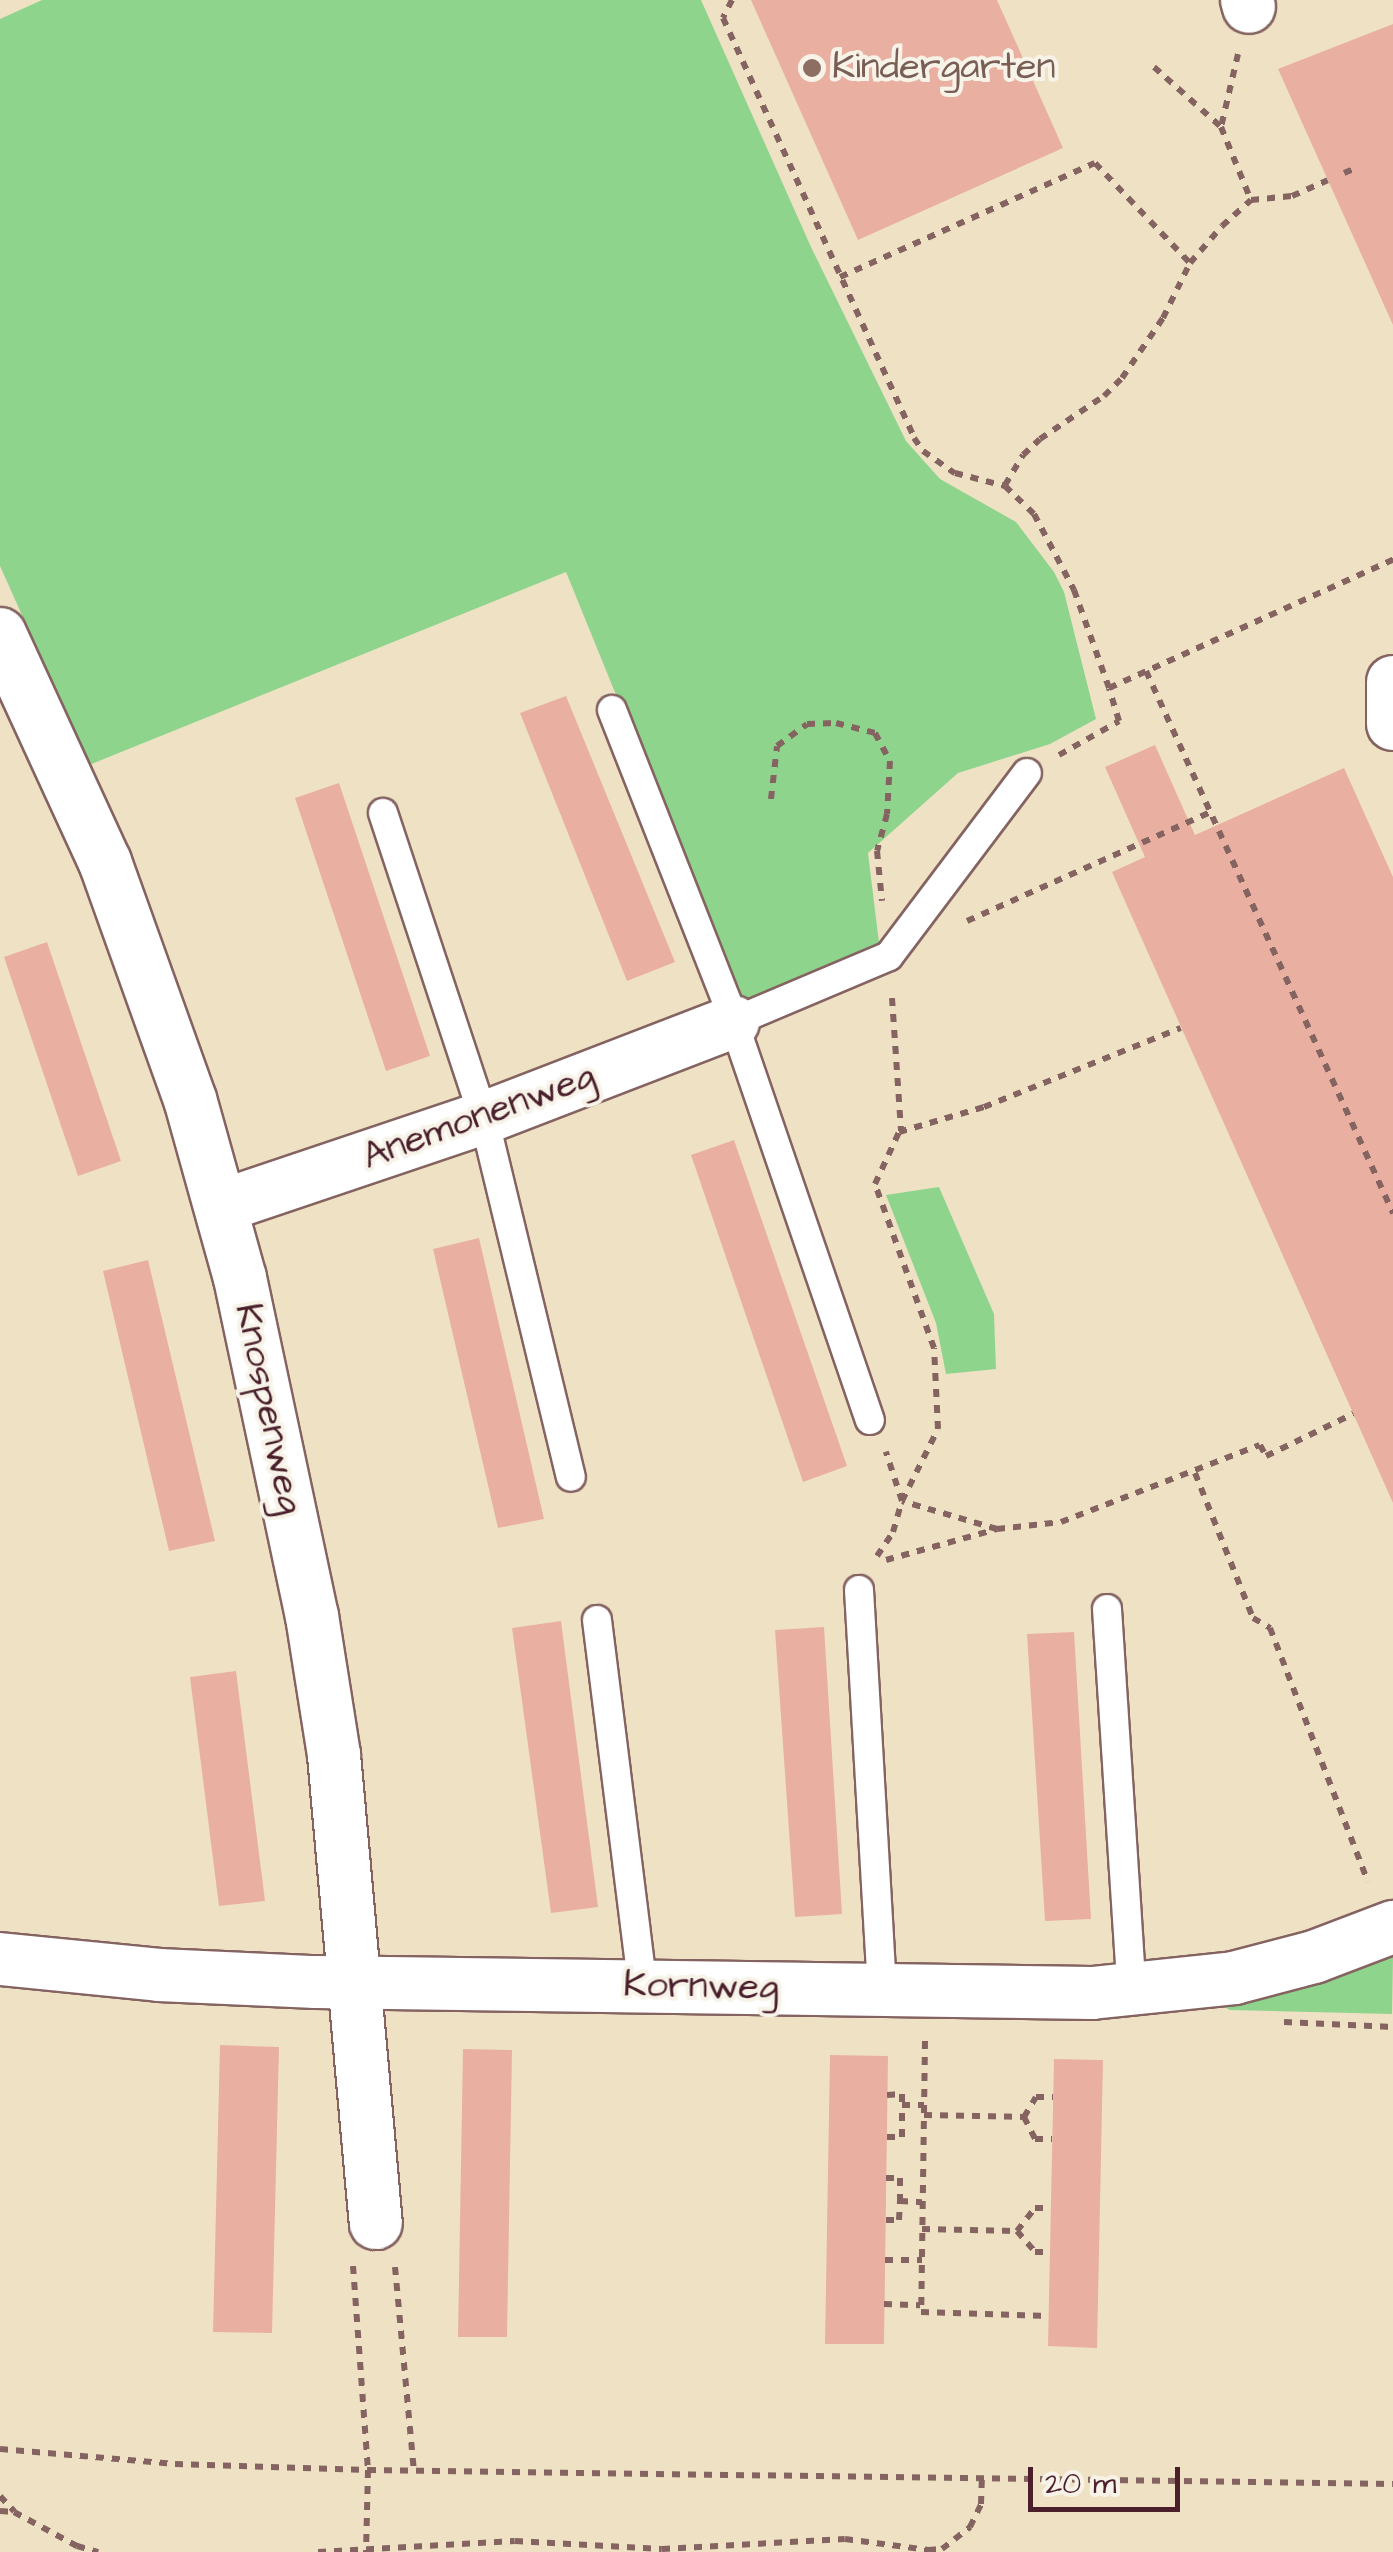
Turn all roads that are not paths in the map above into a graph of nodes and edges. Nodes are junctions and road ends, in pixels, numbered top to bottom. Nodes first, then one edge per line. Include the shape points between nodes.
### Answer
1 (0, 634) edge
2 (1393, 682) edge
3 (612, 710) dead end
4 (1393, 724) edge
5 (1027, 772) road end
6 (383, 813) dead end
7 (733, 1022) junction
8 (484, 1118) junction
9 (222, 1206) junction
10 (870, 1420) road end
11 (571, 1477) dead end
12 (859, 1590) dead end
13 (1108, 1609) dead end
14 (597, 1620) dead end
15 (1390, 1928) edge
16 (0, 1959) edge
17 (357, 1983) junction
18 (644, 1987) junction
19 (882, 1989) junction
20 (1132, 1991) junction
21 (364, 2243) road end

1 - 9 street, Knospenweg via 105,862
2 - 4 street
3 - 7 lane
5 - 7 lane via 888,956
6 - 8 lane
7 - 8 street, Anemonenweg
7 - 10 lane
8 - 9 street, Anemonenweg
8 - 11 lane
9 - 17 street, Knospenweg via 312,1616
12 - 19 lane
13 - 20 lane
14 - 18 lane
15 - 20 street, Kornweg via 1277,1968
16 - 17 street, Kornweg via 159,1975
17 - 18 street, Kornweg
17 - 21 street, Knospenweg
18 - 19 street, Kornweg
19 - 20 street, Kornweg

